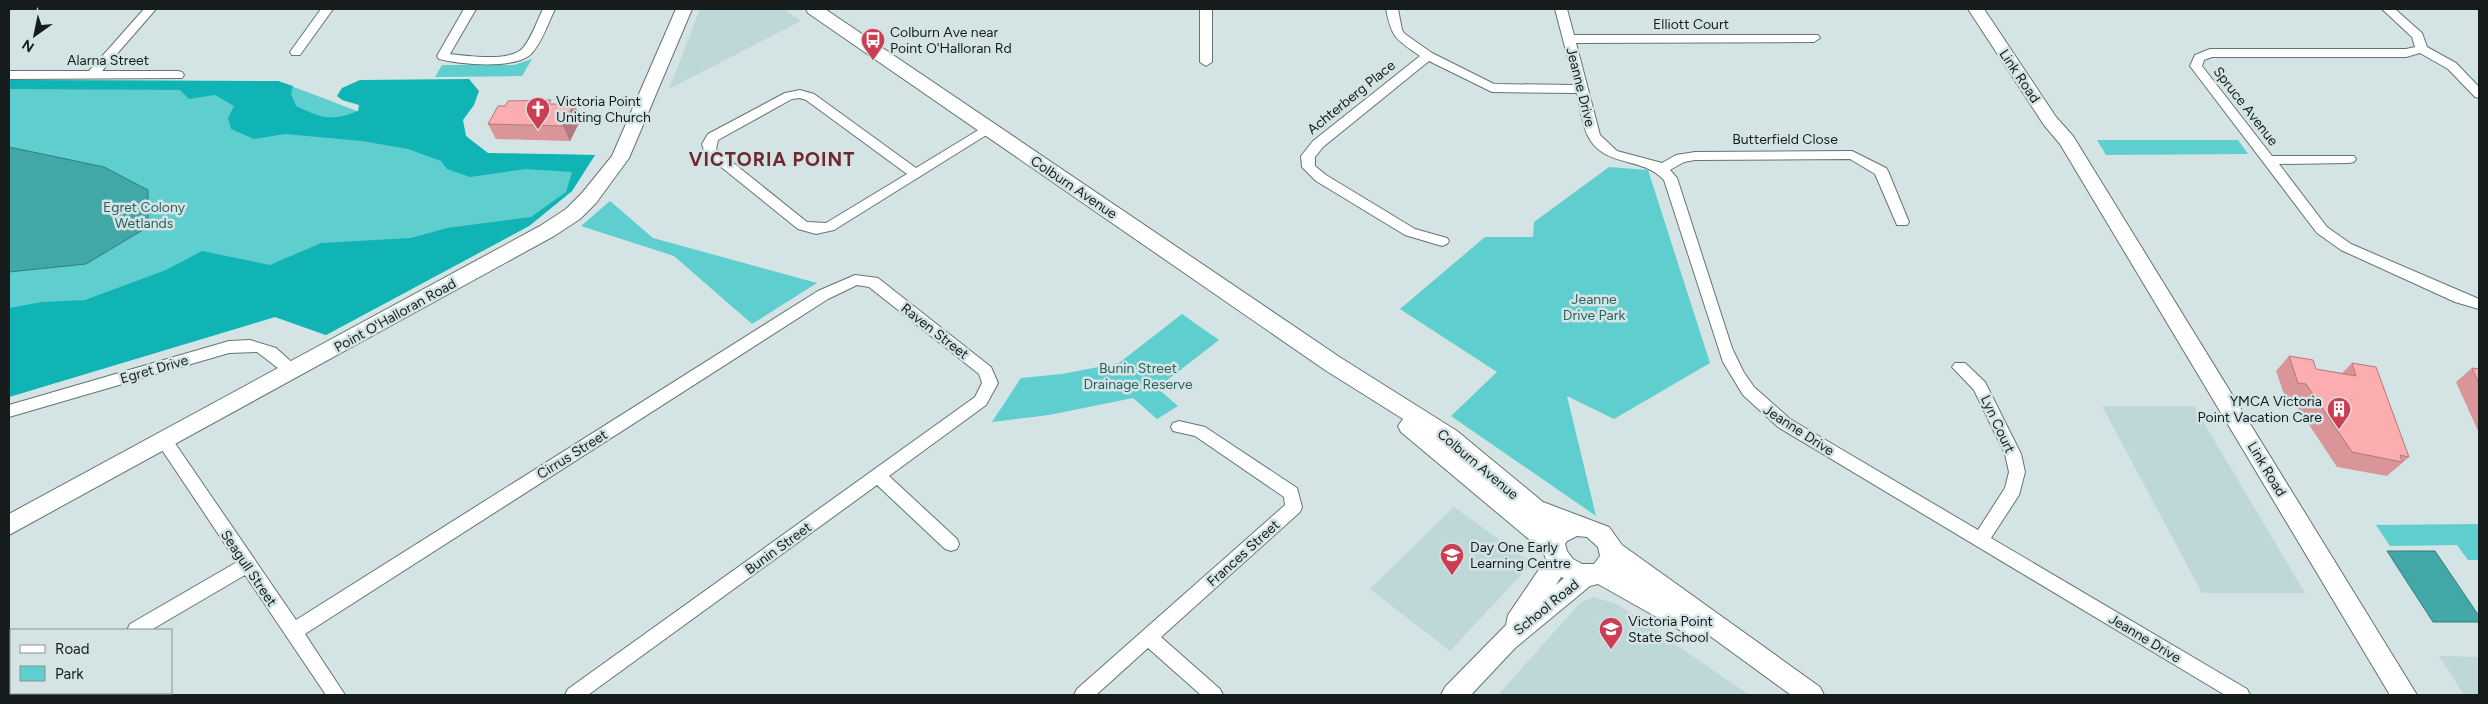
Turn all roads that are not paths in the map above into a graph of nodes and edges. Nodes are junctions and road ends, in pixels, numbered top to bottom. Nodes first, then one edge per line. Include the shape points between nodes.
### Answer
1 (150, 9) edge
2 (327, 9) edge
3 (470, 9) edge
4 (550, 9) edge
5 (684, 9) edge
6 (814, 9) edge
7 (1206, 9) edge
8 (1392, 9) edge
9 (1560, 9) edge
10 (1976, 9) edge
11 (1992, 9) edge
12 (2388, 9) edge
13 (1814, 38) dead end
14 (1569, 39) junction
15 (2422, 49) junction
16 (296, 52) dead end
17 (1428, 56) junction
18 (1206, 62) dead end
19 (9, 75) edge
20 (92, 75) junction
21 (178, 75) dead end
22 (1580, 89) junction
23 (2479, 94) edge
24 (990, 129) junction
25 (2067, 140) junction
26 (2349, 159) dead end
27 (2268, 160) junction
28 (1662, 168) junction
29 (916, 174) junction
30 (1902, 222) dead end
31 (1442, 241) dead end
32 (854, 280) joint
33 (2479, 304) edge
34 (1334, 364) junction
35 (1960, 367) dead end
36 (292, 371) junction
37 (981, 401) joint
38 (9, 411) edge
39 (1179, 427) dead end
40 (164, 440) junction
41 (878, 476) junction
42 (9, 525) edge
43 (1575, 526) junction
44 (1980, 540) junction
45 (951, 544) dead end
46 (1613, 552) junction
47 (1556, 553) junction
48 (247, 565) junction
49 (1593, 574) junction
50 (138, 629) edge
51 (292, 632) junction
52 (1148, 637) junction
53 (1506, 640) junction
54 (1772, 668) junction
55 (336, 695) edge
56 (574, 695) edge
57 (1083, 695) edge
58 (1214, 695) edge
59 (1454, 695) edge
60 (1811, 695) edge
61 (2241, 695) edge
62 (2404, 695) edge

1 - 20 street
2 - 16 street
3 - 4 street via 443,56 518,57 526,51
5 - 36 street, Point O'Halloran Road via 620,158 573,214
6 - 24 street, Colburn Avenue
7 - 18 street
8 - 17 street via 1396,30
9 - 14 street, Jeanne Drive
10 - 25 street, Link Road via 2050,121
11 - 25 street, Link Road via 2062,123
12 - 15 street via 2418,36
13 - 14 street, Elliott Court
14 - 22 street, Jeanne Drive
15 - 23 street via 2452,66
15 - 27 street, Spruce Avenue via 2406,53 2210,53 2199,58 2196,66
17 - 22 street via 1492,88
17 - 31 street, Achterberg Place via 1318,144 1308,156 1308,167 1320,178 1410,232
19 - 20 street, Alarna Street
20 - 21 street, Alarna Street
22 - 28 street, Jeanne Drive via 1600,147 1610,155 1644,160
24 - 29 street
24 - 34 street, Colburn Avenue
25 - 62 street, Link Road
26 - 27 street
27 - 33 street, Spruce Avenue via 2322,230 2346,247
28 - 30 street, Butterfield Close via 1681,158 1695,156 1852,155 1881,171
28 - 44 street, Jeanne Drive via 1670,178 1725,348 1735,372 1752,398 1784,423
29 - 29 street via 829,227 816,229 803,226 710,151 709,144 713,137 789,96 800,94 810,97
32 - 37 street, Raven Street via 873,282 986,371 990,384
32 - 51 street, Cirrus Street via 823,295
34 - 43 street, Colburn Avenue via 1449,437 1535,509
34 - 47 street, Colburn Avenue
35 - 44 street, Lyn Court via 1980,386 2013,454 2017,472 2013,490
36 - 38 street, Egret Drive via 267,348 250,344
36 - 40 street, Point O'Halloran Road
37 - 41 street, Bunin Street
39 - 52 street, Frances Street via 1199,430 1291,493 1294,507
40 - 42 street, Point O'Halloran Road
40 - 48 street, Seagull Street
41 - 45 street
41 - 56 street, Bunin Street
43 - 46 street, Colburn Avenue via 1595,530 1604,536
43 - 47 street via 1560,532
44 - 61 street, Jeanne Drive
46 - 49 street via 1610,564
46 - 54 street, Colburn Avenue
47 - 49 street, Colburn Avenue via 1570,571
47 - 53 street, School Road
48 - 50 street
48 - 51 street, Seagull Street
49 - 53 street, School Road
49 - 54 street, Colburn Avenue
51 - 55 street, Seagull Street
52 - 57 street, Frances Street
52 - 58 street
53 - 59 street, School Road
54 - 60 street, Colburn Avenue

